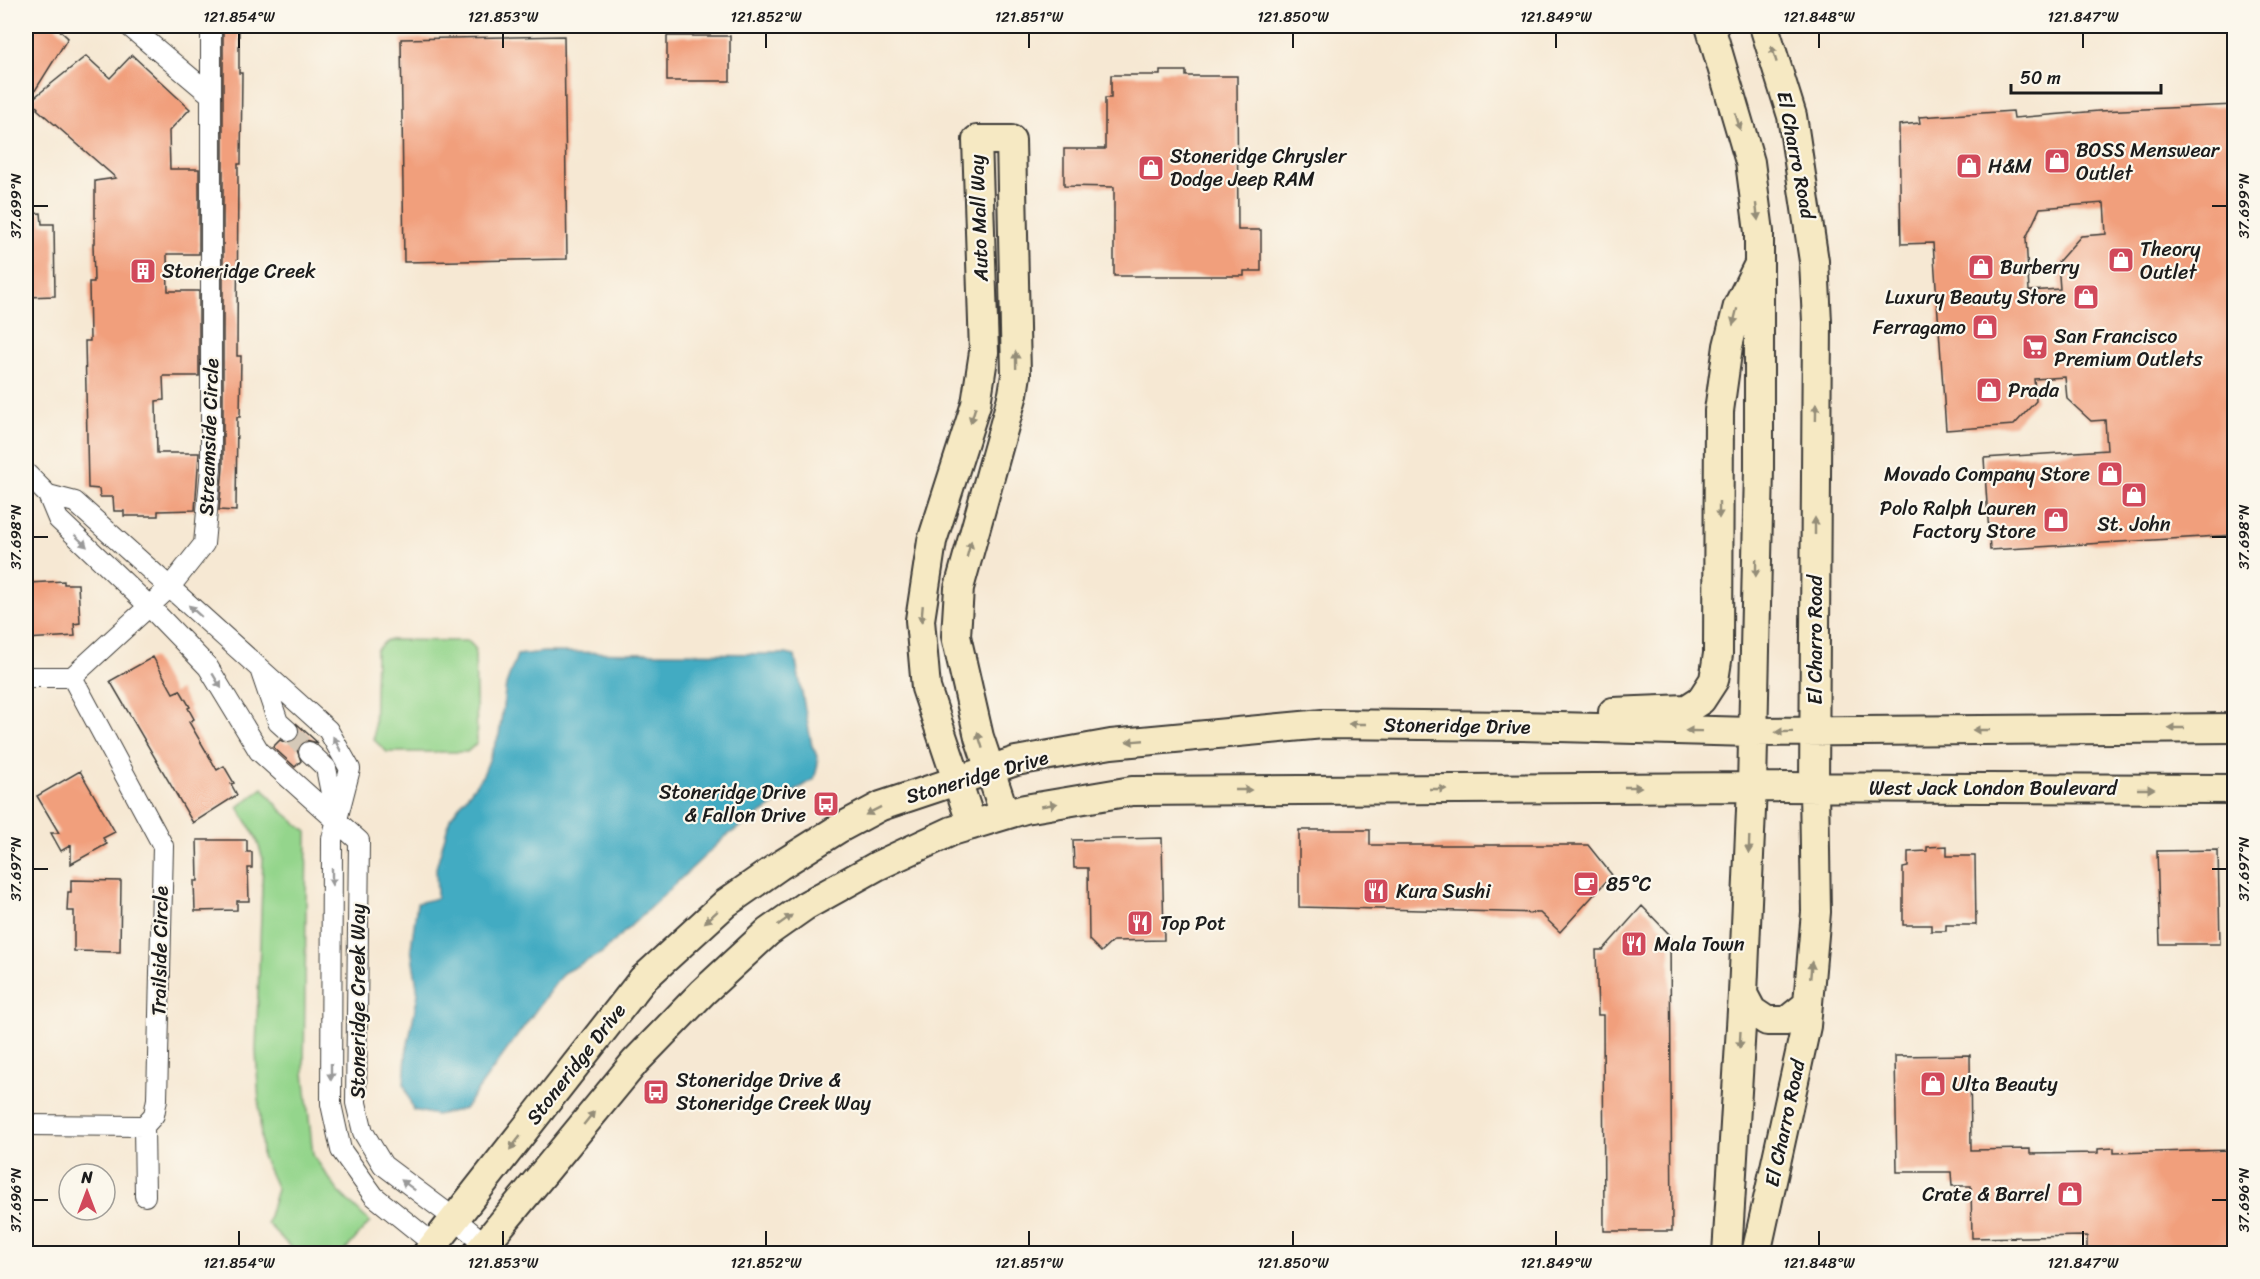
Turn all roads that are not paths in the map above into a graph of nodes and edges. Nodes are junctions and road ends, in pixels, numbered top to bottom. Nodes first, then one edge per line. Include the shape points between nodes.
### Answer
1 (129, 26) edge
2 (211, 26) edge
3 (1710, 26) edge
4 (1764, 26) edge
5 (211, 95) junction
6 (1759, 264) junction
7 (26, 473) edge
8 (48, 495) junction
9 (169, 588) junction
10 (149, 606) junction
11 (260, 669) junction
12 (26, 677) edge
13 (72, 677) junction
14 (1520, 726) junction
15 (2235, 728) edge
16 (288, 731) tunnel mouth
17 (1815, 731) junction
18 (1752, 732) junction
19 (309, 753) tunnel mouth
20 (990, 770) junction
21 (957, 781) junction
22 (1752, 787) junction
23 (1814, 787) junction
24 (2235, 789) edge
25 (1005, 815) junction
26 (336, 819) junction
27 (972, 825) junction
28 (1743, 994) junction
29 (1808, 1004) junction
30 (26, 1125) edge
31 (144, 1126) junction
32 (145, 1196) dead end
33 (455, 1219) junction
34 (481, 1249) edge
35 (435, 1251) edge
36 (1727, 1254) edge
37 (1756, 1254) edge

1 - 5 street
2 - 5 street, Streamside Circle
3 -> 6 main road, El Charro Road via 1750,162
17 -> 4 main road, El Charro Road via 1814,261 1792,116
5 - 9 street, Streamside Circle via 209,490 204,544
6 -> 14 main road via 1738,306 1719,411 1718,654 1714,680 1701,700 1687,709 1603,712
6 -> 18 main road, El Charro Road via 1759,468
7 - 8 street, Stoneridge Creek Way
8 - 9 street, Stoneridge Creek Way via 75,502
8 -> 10 street, Stoneridge Creek Way via 58,519
9 - 10 street, Streamside Circle
11 -> 9 street, Stoneridge Creek Way
10 - 13 street, Streamside Circle
10 -> 26 street, Stoneridge Creek Way via 208,667 259,751
11 - 16 street, Stoneridge Creek Way via 278,722
26 -> 11 street, Stoneridge Creek Way via 350,769 330,731
12 - 13 street
13 - 31 street, Trailside Circle via 163,846 157,1099 154,1115
18 -> 14 main road, Stoneridge Drive
14 -> 20 main road, Stoneridge Drive via 1323,724 1111,744 1016,761
15 -> 17 main road
17 -> 18 main road
17 - 23 main road, El Charro Road
18 - 22 main road, El Charro Road
19 - 26 street, Stoneridge Creek Way via 326,768
20 - 21 main road, Stoneridge Drive
20 -> 21 main road, Auto Mall Way via 971,710 956,636 959,588 1016,375 1011,140 977,140 984,352 976,404 932,541 920,620 926,688
20 - 25 main road, Auto Mall Way
21 - 27 main road, Auto Mall Way
21 -> 33 main road, Stoneridge Drive via 881,806 779,866 726,903 643,979
22 - 23 main road, West Jack London Boulevard
25 -> 22 main road via 1132,791
22 -> 28 main road, El Charro Road
23 -> 24 main road, West Jack London Boulevard
29 -> 23 main road, El Charro Road via 1816,912
25 - 27 main road
33 -> 26 street, Stoneridge Creek Way via 383,1166 363,1132 356,1102 359,841
26 -> 35 street, Stoneridge Creek Way via 331,1104 341,1150 374,1196
34 -> 27 main road via 634,1062 768,932 805,906 877,866
28 - 29 main road via 1752,1011 1767,1021 1787,1021
28 -> 36 main road, El Charro Road
29 - 37 main road, El Charro Road
30 - 31 street
31 - 32 street
33 - 34 street, Stoneridge Creek Way
33 - 35 main road, Stoneridge Drive

